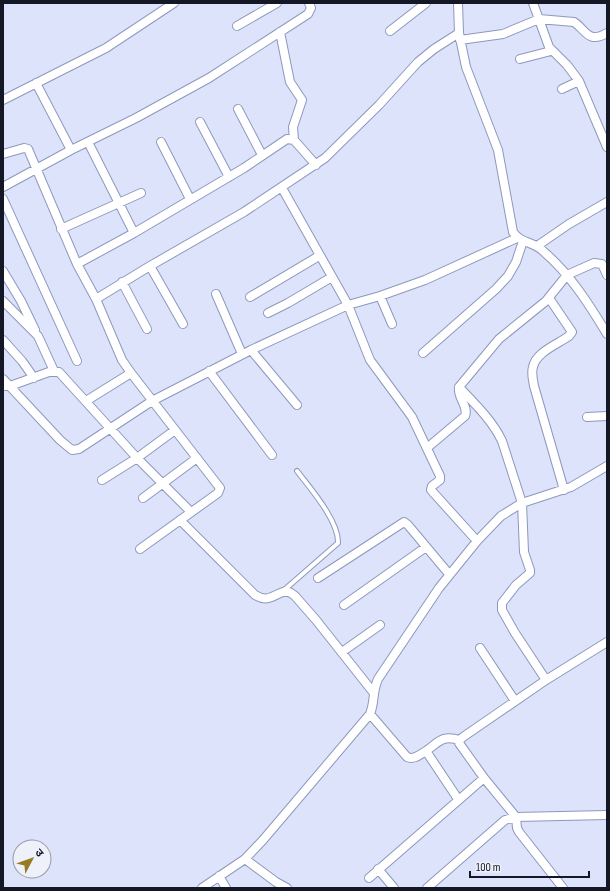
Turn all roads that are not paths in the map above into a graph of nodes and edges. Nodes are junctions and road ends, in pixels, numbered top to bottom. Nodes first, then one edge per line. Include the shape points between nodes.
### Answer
1 (174, 3) edge
2 (277, 3) edge
3 (310, 3) edge
4 (426, 3) edge
5 (458, 3) edge
6 (533, 3) edge
7 (539, 19) junction
8 (237, 26) dead end
9 (390, 31) dead end
10 (280, 32) junction
11 (607, 33) edge
12 (460, 37) junction
13 (552, 51) junction
14 (520, 59) dead end
15 (578, 81) junction
16 (36, 83) junction
17 (562, 89) dead end
18 (3, 100) edge
19 (238, 109) dead end
20 (200, 122) dead end
21 (294, 140) junction
22 (88, 142) junction
23 (161, 142) dead end
24 (607, 147) edge
25 (71, 150) junction
26 (3, 154) edge
27 (262, 156) junction
28 (316, 165) junction
29 (36, 170) junction
30 (229, 177) junction
31 (3, 186) edge
32 (282, 188) junction
33 (141, 193) dead end
34 (3, 199) edge
35 (190, 199) junction
36 (607, 202) edge
37 (118, 203) junction
38 (62, 229) junction
39 (134, 233) junction
40 (520, 240) junction
41 (537, 246) junction
42 (319, 256) junction
43 (77, 264) junction
44 (150, 266) junction
45 (3, 271) edge
46 (607, 275) edge
47 (567, 276) junction
48 (332, 278) junction
49 (122, 282) junction
50 (216, 294) dead end
51 (380, 296) junction
52 (250, 297) dead end
53 (550, 298) junction
54 (96, 299) junction
55 (3, 301) edge
56 (348, 305) junction
57 (268, 313) dead end
58 (183, 324) dead end
59 (392, 324) dead end
60 (147, 329) dead end
61 (607, 334) edge
62 (38, 336) junction
63 (3, 340) edge
64 (251, 350) junction
65 (423, 353) dead end
66 (242, 354) junction
67 (77, 361) dead end
68 (209, 370) junction
69 (54, 371) junction
70 (131, 373) junction
71 (34, 378) junction
72 (3, 379) edge
73 (6, 386) edge
74 (459, 387) junction
75 (86, 401) junction
76 (152, 401) junction
77 (297, 405) dead end
78 (607, 416) edge
79 (587, 417) dead end
80 (111, 429) junction
81 (175, 430) junction
82 (427, 448) junction
83 (272, 455) dead end
84 (137, 458) junction
85 (197, 458) junction
86 (607, 466) edge
87 (297, 471) dead end
88 (102, 480) dead end
89 (162, 483) junction
90 (564, 490) junction
91 (143, 498) dead end
92 (522, 503) junction
93 (191, 512) junction
94 (180, 520) junction
95 (477, 540) junction
96 (426, 547) junction
97 (140, 550) dead end
98 (449, 574) junction
99 (318, 578) dead end
100 (281, 592) junction
101 (344, 605) dead end
102 (380, 625) dead end
103 (607, 642) edge
104 (480, 648) dead end
105 (342, 652) junction
106 (546, 680) junction
107 (373, 692) junction
108 (515, 701) junction
109 (370, 714) junction
110 (460, 740) junction
111 (426, 751) junction
112 (484, 778) junction
113 (458, 799) junction
114 (607, 816) edge
115 (516, 817) junction
116 (245, 858) junction
117 (378, 870) junction
118 (219, 876) junction
119 (369, 878) dead end
120 (283, 887) edge
121 (202, 888) edge
122 (226, 888) edge
123 (394, 888) edge
124 (427, 888) edge
125 (563, 888) edge

1 - 16 street via 106,48
2 - 8 street
3 - 10 street via 308,14
4 - 9 street
5 - 12 street
6 - 7 street
7 - 11 street via 574,22 586,34 593,36
7 - 12 street via 503,34
7 - 13 street
10 - 21 street via 290,82 302,100 293,127
10 - 22 street via 209,78
12 - 28 street via 426,55 340,145
12 - 40 street via 469,76 498,150 513,232
13 - 14 street
13 - 15 street via 567,65
15 - 17 street
15 - 24 street
16 - 18 street
16 - 25 street
19 - 27 street
20 - 30 street
21 - 27 street via 287,139
21 - 28 street
22 - 25 street
22 - 37 street
23 - 35 street
25 - 29 street
26 - 29 street via 26,148
27 - 30 street
28 - 32 street
29 - 31 street
29 - 38 street
30 - 35 street
32 - 42 street
32 - 44 street
33 - 37 street
34 - 67 street
35 - 39 street
36 - 41 street
37 - 38 street
37 - 39 street
38 - 43 street
39 - 43 street
40 - 41 street
40 - 51 street
40 - 65 street via 516,262 504,280
41 - 47 street
42 - 48 street
42 - 52 street
43 - 54 street
44 - 49 street
44 - 58 street
45 - 62 street
46 - 47 street via 602,264 594,263
47 - 53 street
47 - 61 street via 590,305
48 - 56 street
48 - 57 street
49 - 54 street
49 - 60 street
50 - 66 street
51 - 56 street
51 - 59 street
53 - 74 street via 499,339
53 - 90 street via 572,332 539,356 533,366 532,375
54 - 70 street via 118,351
55 - 62 street
56 - 64 street
56 - 82 street via 370,360 412,417
62 - 69 street
63 - 71 street
64 - 66 street
64 - 77 street
66 - 68 street
68 - 76 street
68 - 83 street
69 - 71 street
69 - 75 street via 62,374
70 - 75 street
70 - 76 street
71 - 73 street
72 - 73 street
73 - 80 street via 72,450 79,449
74 - 82 street via 459,394 466,410 465,416
74 - 92 street via 498,433
75 - 80 street
76 - 80 street
76 - 81 street
78 - 79 street
80 - 84 street
81 - 84 street
81 - 85 street
82 - 95 street via 440,478 430,490
84 - 88 street
84 - 89 street
85 - 89 street
85 - 93 street via 219,485 220,491
86 - 90 street
87 - 100 lane via 328,514 338,543
89 - 91 street
89 - 93 street
90 - 92 street
92 - 95 street via 507,511
92 - 106 street via 524,552 530,574 516,585 502,603 502,610
93 - 94 street
94 - 97 street
94 - 100 street via 255,594 265,599
95 - 98 street
96 - 98 street
96 - 99 street via 404,522
96 - 101 street
98 - 107 street via 378,679
100 - 105 street via 286,591 295,596
102 - 105 street
103 - 106 street
104 - 108 street
105 - 107 street
106 - 108 street
107 - 109 street
108 - 110 street
109 - 111 street via 407,757 414,758
109 - 116 street
110 - 111 street via 445,738
110 - 112 street via 462,748
111 - 113 street
112 - 113 street
112 - 115 street
113 - 117 street
114 - 115 street
115 - 124 street via 499,824
115 - 125 street via 519,832
116 - 118 street
116 - 120 street
117 - 119 street
117 - 123 street
118 - 121 street
118 - 122 street

